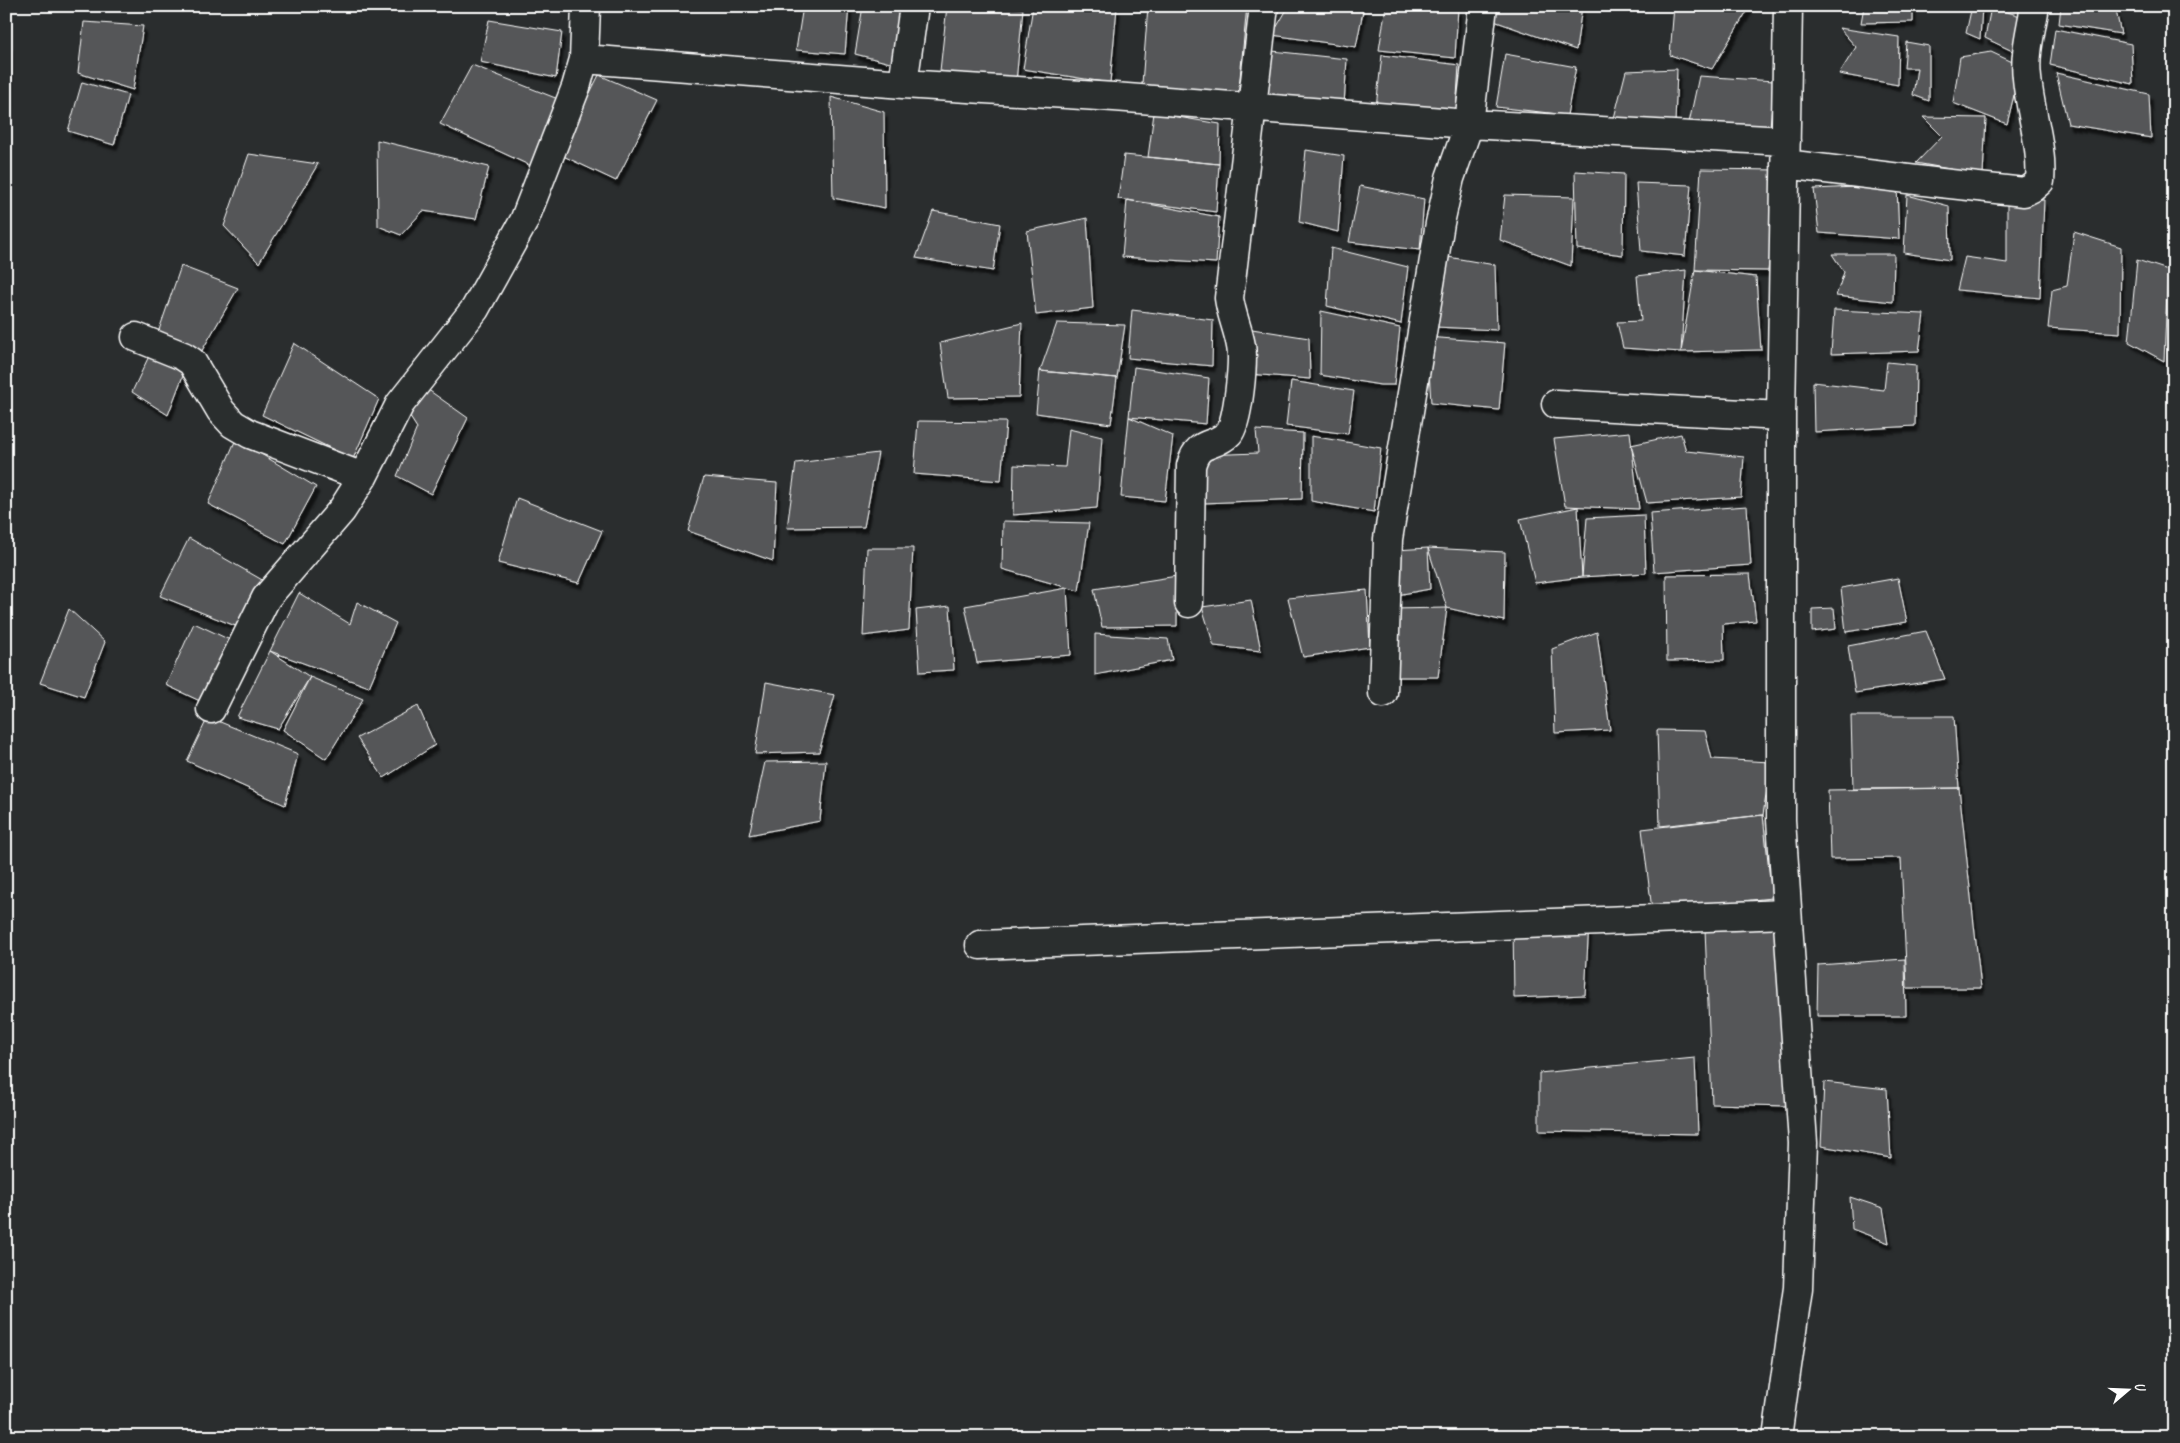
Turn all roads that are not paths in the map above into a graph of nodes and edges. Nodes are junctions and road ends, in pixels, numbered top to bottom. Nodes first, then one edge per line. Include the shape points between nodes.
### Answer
1 (586, 6) edge
2 (914, 6) edge
3 (1264, 6) edge
4 (1483, 6) edge
5 (1788, 6) edge
6 (2035, 6) edge
7 (584, 59) junction
8 (903, 84) junction
9 (1250, 107) junction
10 (1469, 124) junction
11 (1785, 152) junction
12 (136, 337) dead end
13 (1556, 404) dead end
14 (1781, 416) junction
15 (362, 477) junction
16 (1189, 603) dead end
17 (1383, 693) dead end
18 (211, 709) dead end
19 (1786, 914) junction
20 (980, 945) dead end
21 (1777, 1437) edge

1 - 7 street
2 - 8 street
3 - 9 street
4 - 10 street
5 - 11 street
6 - 11 street via 2027,78 2041,164 2040,181 2032,188 2024,192 1941,183
7 - 8 street
7 - 15 street via 524,221 475,309 400,404
8 - 9 street
9 - 10 street
9 - 16 street via 1228,298 1241,346 1236,417 1230,431 1221,439 1202,446 1194,455 1191,466
10 - 11 street
10 - 17 street via 1450,178 1440,224 1389,530
11 - 14 street
12 - 15 street via 192,362 232,424
13 - 14 street
14 - 19 street via 1781,820
15 - 18 street via 342,510 266,598
19 - 20 street
19 - 21 street via 1803,1143 1798,1288

